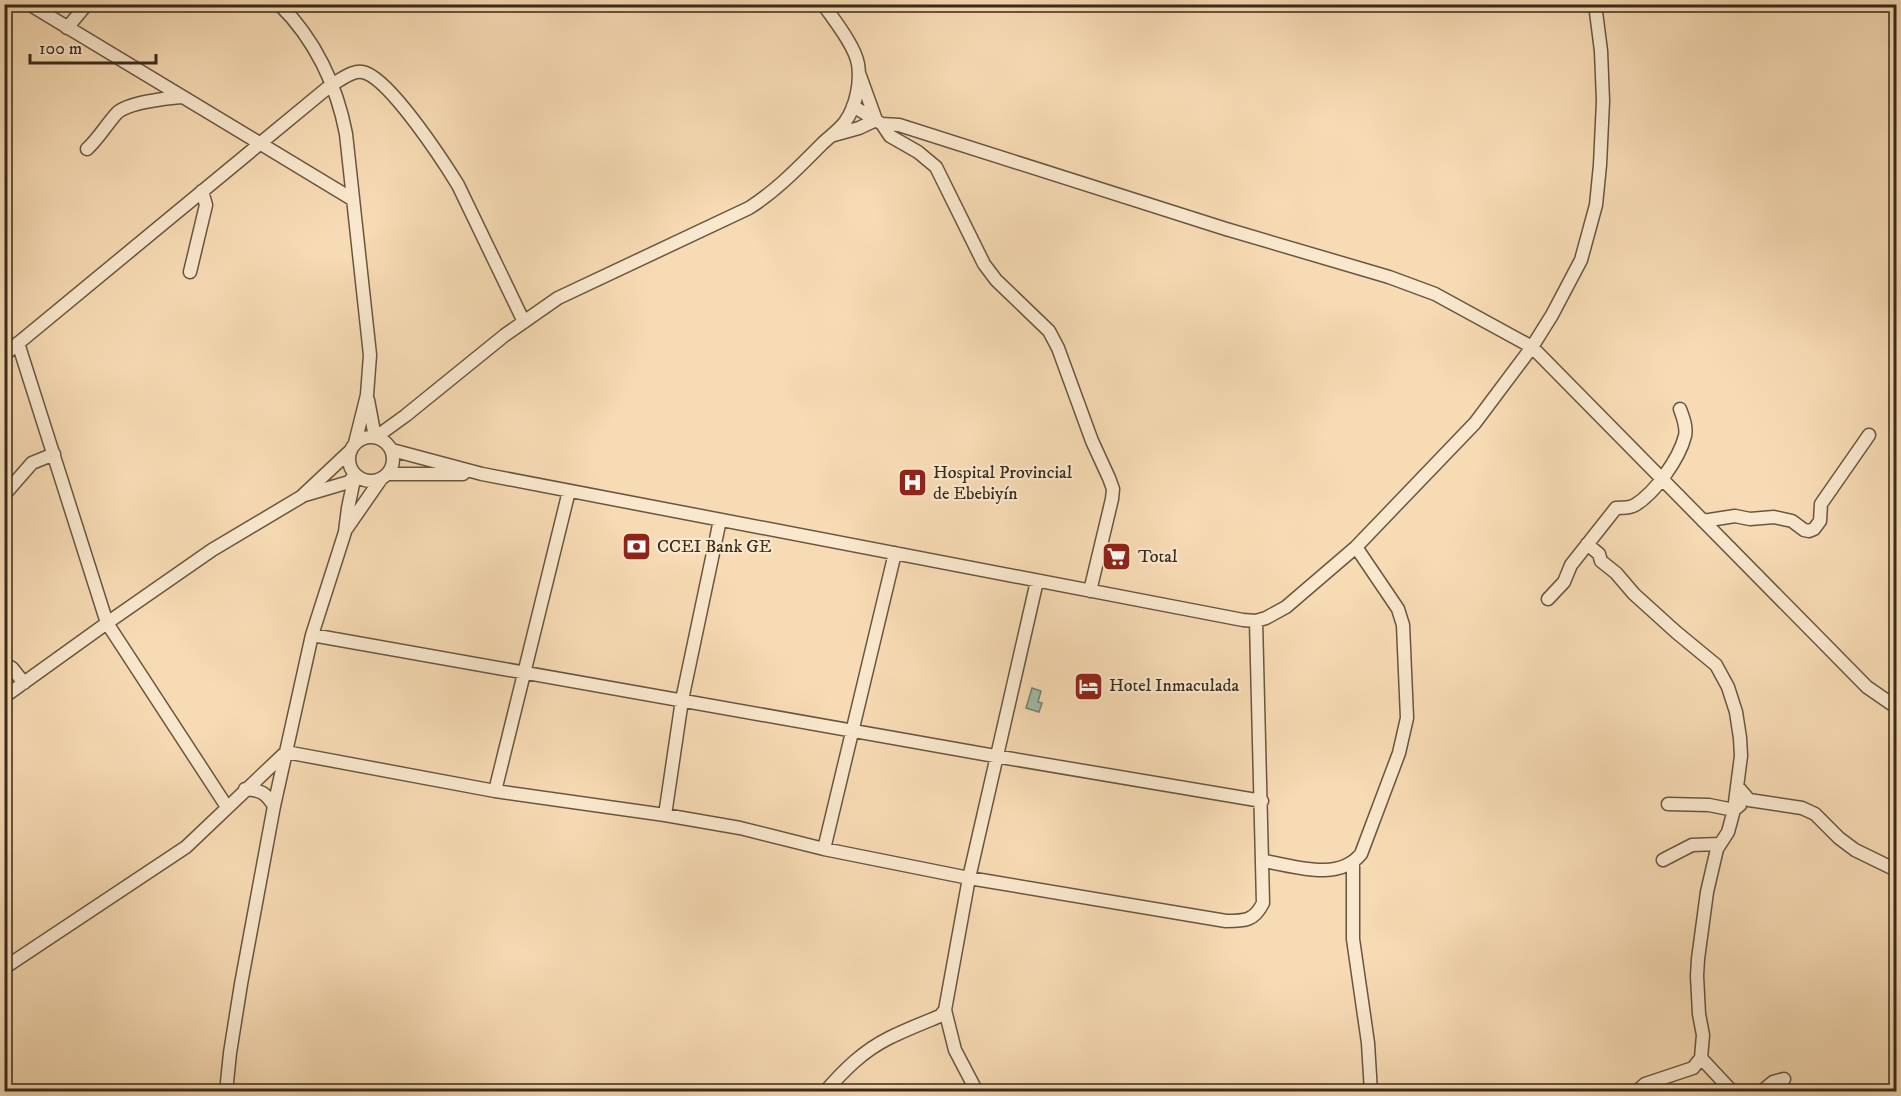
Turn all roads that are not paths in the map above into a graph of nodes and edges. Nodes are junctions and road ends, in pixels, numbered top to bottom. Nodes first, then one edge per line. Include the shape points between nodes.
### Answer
1 (29, 4) edge
2 (87, 4) edge
3 (279, 4) edge
4 (823, 4) edge
5 (1595, 4) edge
6 (67, 28) junction
7 (859, 73) junction
8 (331, 85) junction
9 (181, 97) junction
10 (853, 106) junction
11 (879, 122) junction
12 (830, 136) junction
13 (259, 144) junction
14 (87, 149) dead end
15 (202, 191) junction
16 (352, 199) junction
17 (190, 272) dead end
18 (524, 322) junction
19 (18, 343) junction
20 (1532, 347) junction
21 (4, 355) edge
22 (367, 396) junction
23 (1680, 409) dead end
24 (1869, 435) dead end
25 (383, 442) junction
26 (352, 447) junction
27 (54, 454) junction
28 (482, 474) junction
29 (355, 475) junction
30 (384, 476) junction
31 (1662, 479) junction
32 (320, 491) junction
33 (569, 491) junction
34 (4, 495) edge
35 (301, 497) junction
36 (348, 508) junction
37 (720, 520) junction
38 (1704, 521) junction
39 (345, 532) junction
40 (1587, 544) junction
41 (1356, 547) junction
42 (895, 553) junction
43 (1037, 581) junction
44 (1090, 591) junction
45 (1548, 599) dead end
46 (1256, 621) junction
47 (107, 623) junction
48 (312, 635) junction
49 (4, 663) edge
50 (524, 671) junction
51 (24, 683) junction
52 (4, 697) edge
53 (682, 700) junction
54 (1896, 706) edge
55 (851, 730) junction
56 (286, 752) junction
57 (995, 756) junction
58 (1737, 786) junction
59 (245, 789) junction
60 (495, 791) junction
61 (1749, 800) junction
62 (1262, 801) junction
63 (1668, 804) dead end
64 (274, 806) junction
65 (227, 807) junction
66 (1734, 810) junction
67 (665, 815) junction
68 (1719, 844) junction
69 (824, 849) junction
70 (1664, 860) dead end
71 (1264, 861) junction
72 (1353, 864) junction
73 (1896, 870) edge
74 (969, 878) junction
75 (4, 968) edge
76 (945, 1010) junction
77 (1701, 1058) junction
78 (1784, 1078) dead end
79 (226, 1092) edge
80 (825, 1092) edge
81 (977, 1092) edge
82 (1371, 1092) edge
83 (1636, 1092) edge
84 (1735, 1092) edge
85 (1761, 1092) edge

1 - 6 street
2 - 6 street
3 - 8 street via 321,58
4 - 7 street via 856,56
5 - 20 street via 1603,101 1596,205 1581,260
6 - 9 street
7 - 10 street
7 - 11 street
8 - 13 street
8 - 16 street via 343,115
8 - 18 street via 357,72 365,73 410,116 458,185
9 - 13 street
9 - 14 street via 158,99 119,111
10 - 11 street
10 - 12 street via 844,123
11 - 12 street
11 - 20 street via 1389,277 1435,294
11 - 44 street via 890,136 936,167 984,264 1049,331 1058,348 1113,489
12 - 18 street via 749,208 558,298
13 - 15 street
13 - 16 street
15 - 17 street via 206,205
15 - 19 street
16 - 22 street via 370,355
18 - 25 street via 405,416
19 - 21 street
19 - 27 street
20 - 31 street
20 - 41 street via 1475,423
22 - 25 street
22 - 26 street
23 - 31 street via 1685,435
24 - 38 street via 1821,504 1815,529 1804,530 1792,520 1774,517 1735,516
25 - 26 street via 364,437
25 - 28 street
25 - 30 street via 393,463
26 - 29 street via 349,464
26 - 35 street
27 - 34 street via 32,463
27 - 47 street
28 - 30 street
28 - 33 street
29 - 30 street via 367,481
29 - 32 street via 349,482
29 - 36 street
30 - 39 street
31 - 38 street
31 - 40 street via 1634,505 1616,508
32 - 35 street
32 - 36 street via 339,495
33 - 37 street
33 - 50 street
35 - 47 street via 212,550
36 - 39 street
37 - 42 street
37 - 53 street
38 - 54 street via 1867,687
39 - 48 street
40 - 45 street via 1564,582
40 - 58 street via 1634,594 1722,673 1736,712 1740,738
41 - 46 street via 1286,607
41 - 72 street via 1398,609 1403,625 1407,718 1399,753 1361,854
42 - 43 street
42 - 55 street
43 - 44 street
43 - 57 street
44 - 46 street
46 - 62 street
47 - 51 street
47 - 65 street
48 - 50 street
48 - 56 street
49 - 51 street
50 - 53 street
50 - 60 street
51 - 52 street
53 - 55 street
53 - 67 street
55 - 57 street
55 - 69 street
56 - 59 street
56 - 60 street
56 - 64 street
57 - 62 street
57 - 74 street
58 - 61 street
58 - 66 street
59 - 64 street via 262,791
59 - 65 street
60 - 67 street
61 - 66 street
61 - 73 street via 1802,808 1815,814 1855,850
62 - 71 street
63 - 66 street
64 - 79 street via 239,996
65 - 75 street via 186,847
66 - 68 street via 1728,832
67 - 69 street
68 - 70 street via 1692,845
68 - 77 street via 1707,892 1698,959
69 - 74 street
71 - 72 street via 1327,871
71 - 74 street via 1263,903 1258,914 1245,921
72 - 82 street via 1353,939
74 - 76 street
76 - 80 street via 866,1052
76 - 81 street via 955,1050
77 - 83 street via 1693,1068 1645,1084
77 - 84 street
78 - 85 street

